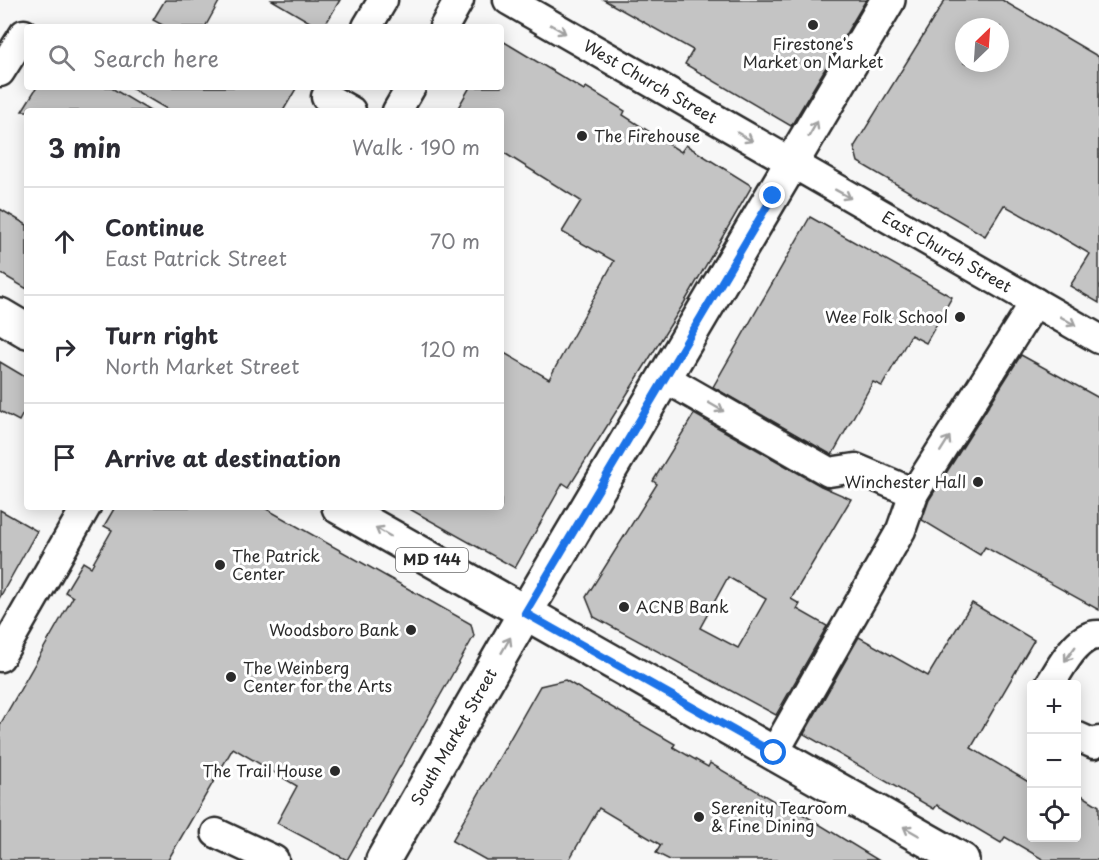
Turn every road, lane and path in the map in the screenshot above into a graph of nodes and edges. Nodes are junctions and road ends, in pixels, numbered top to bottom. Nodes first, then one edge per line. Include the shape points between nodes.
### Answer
1 (383, 0) edge
2 (459, 0) edge
3 (508, 0) edge
4 (888, 0) edge
5 (369, 24) edge
6 (446, 24) edge
7 (24, 34) dead end
8 (0, 72) edge
9 (409, 90) edge
10 (325, 98) edge
11 (345, 108) edge
12 (399, 108) edge
13 (792, 165) junction
14 (1035, 302) junction
15 (0, 315) edge
16 (24, 329) edge
17 (1099, 339) edge
18 (665, 378) junction
19 (914, 493) junction
20 (84, 510) edge
21 (344, 510) edge
22 (525, 613) junction
23 (1099, 635) edge
24 (0, 657) edge
25 (1053, 680) edge
26 (1081, 738) edge
27 (1099, 741) edge
28 (774, 753) junction
29 (216, 833) dead end
30 (274, 860) edge
31 (383, 860) edge
32 (962, 860) edge

1 - 5 street
2 - 6 street
3 -> 13 street, West Church Street
13 -> 4 main road, South Market Street
7 - 8 street
9 - 12 street
10 - 11 street
13 -> 14 street, East Church Street
13 - 18 main road, South Market Street
14 -> 17 street, East Church Street
19 -> 14 street
15 - 16 main road
18 -> 19 street via 829,472 855,468
18 - 22 main road, South Market Street
19 - 28 street via 901,530
20 - 24 street
22 -> 21 main road, MD 144
22 - 28 main road, MD 144
31 -> 22 main road, South Market Street
23 -> 25 street via 1074,647
26 - 27 street via 1094,744
32 -> 28 main road, MD 144
29 - 30 street

